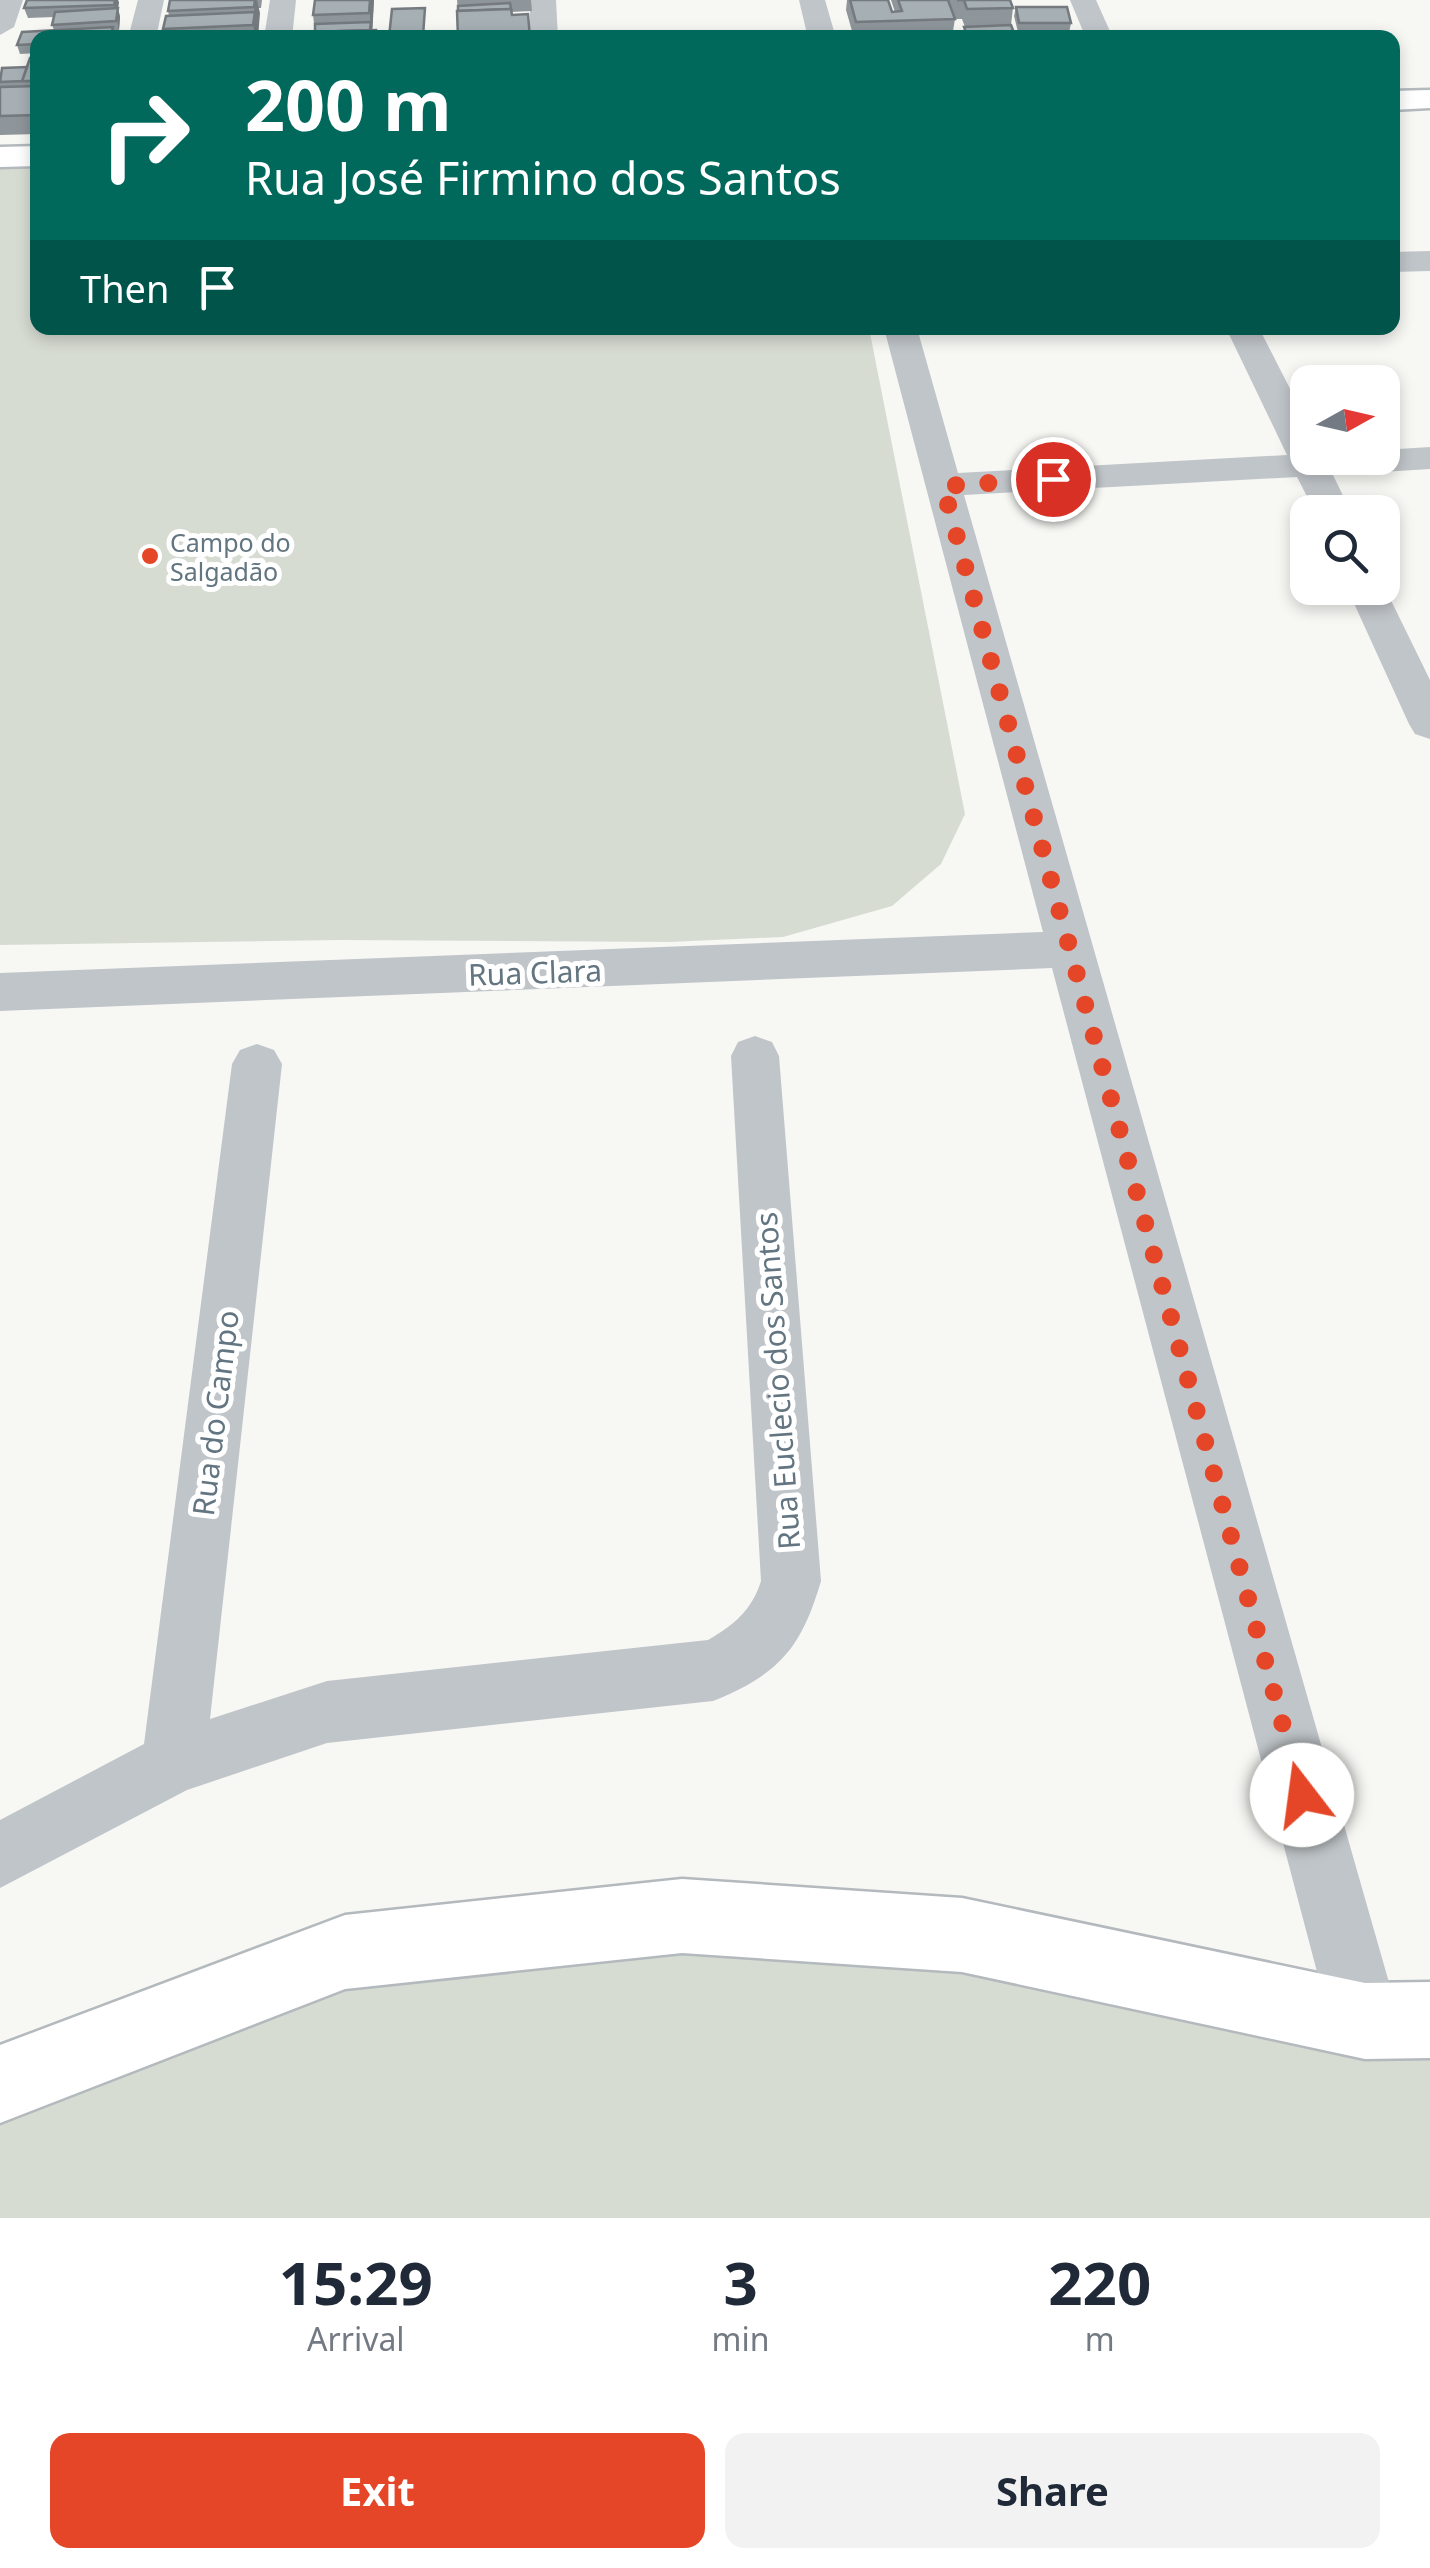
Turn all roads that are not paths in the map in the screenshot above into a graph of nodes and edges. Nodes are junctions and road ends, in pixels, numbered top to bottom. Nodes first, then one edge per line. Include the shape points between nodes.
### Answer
1 (10, 0) edge
2 (151, 0) edge
3 (283, 0) edge
4 (543, 0) edge
5 (812, 0) edge
6 (1083, 0) edge
7 (0, 27) edge
8 (144, 30) edge
9 (279, 30) edge
10 (544, 30) edge
11 (820, 30) edge
12 (1096, 30) edge
13 (1430, 100) edge
14 (1400, 101) edge
15 (30, 156) edge
16 (0, 157) edge
17 (1430, 261) edge
18 (1400, 262) edge
19 (902, 335) edge
20 (1246, 335) edge
21 (1290, 424) edge
22 (1430, 458) edge
23 (1400, 460) edge
24 (1290, 465) edge
25 (943, 486) junction
26 (1375, 605) edge
27 (1429, 721) edge
28 (1069, 948) junction
29 (0, 992) edge
30 (755, 1056) dead end
31 (257, 1064) dead end
32 (174, 1763) junction
33 (0, 1855) edge
34 (1397, 2020) edge
35 (0, 2084) edge

1 - 7 street
2 - 8 street
3 - 9 street
4 - 10 street
5 - 11 street
6 - 12 street
13 - 14 street
15 - 16 street
17 - 18 street
19 - 25 street
20 - 21 street
22 - 23 street
24 - 25 street
25 - 28 street
26 - 27 street
28 - 29 street, Rua Clara
28 - 34 street
30 - 32 street, Rua Euclecio dos Santos via 791,1582 781,1620 754,1649 713,1670 326,1712
31 - 32 street, Rua do Campo
32 - 33 street
34 - 35 street via 962,1935 682,1916 345,1952

